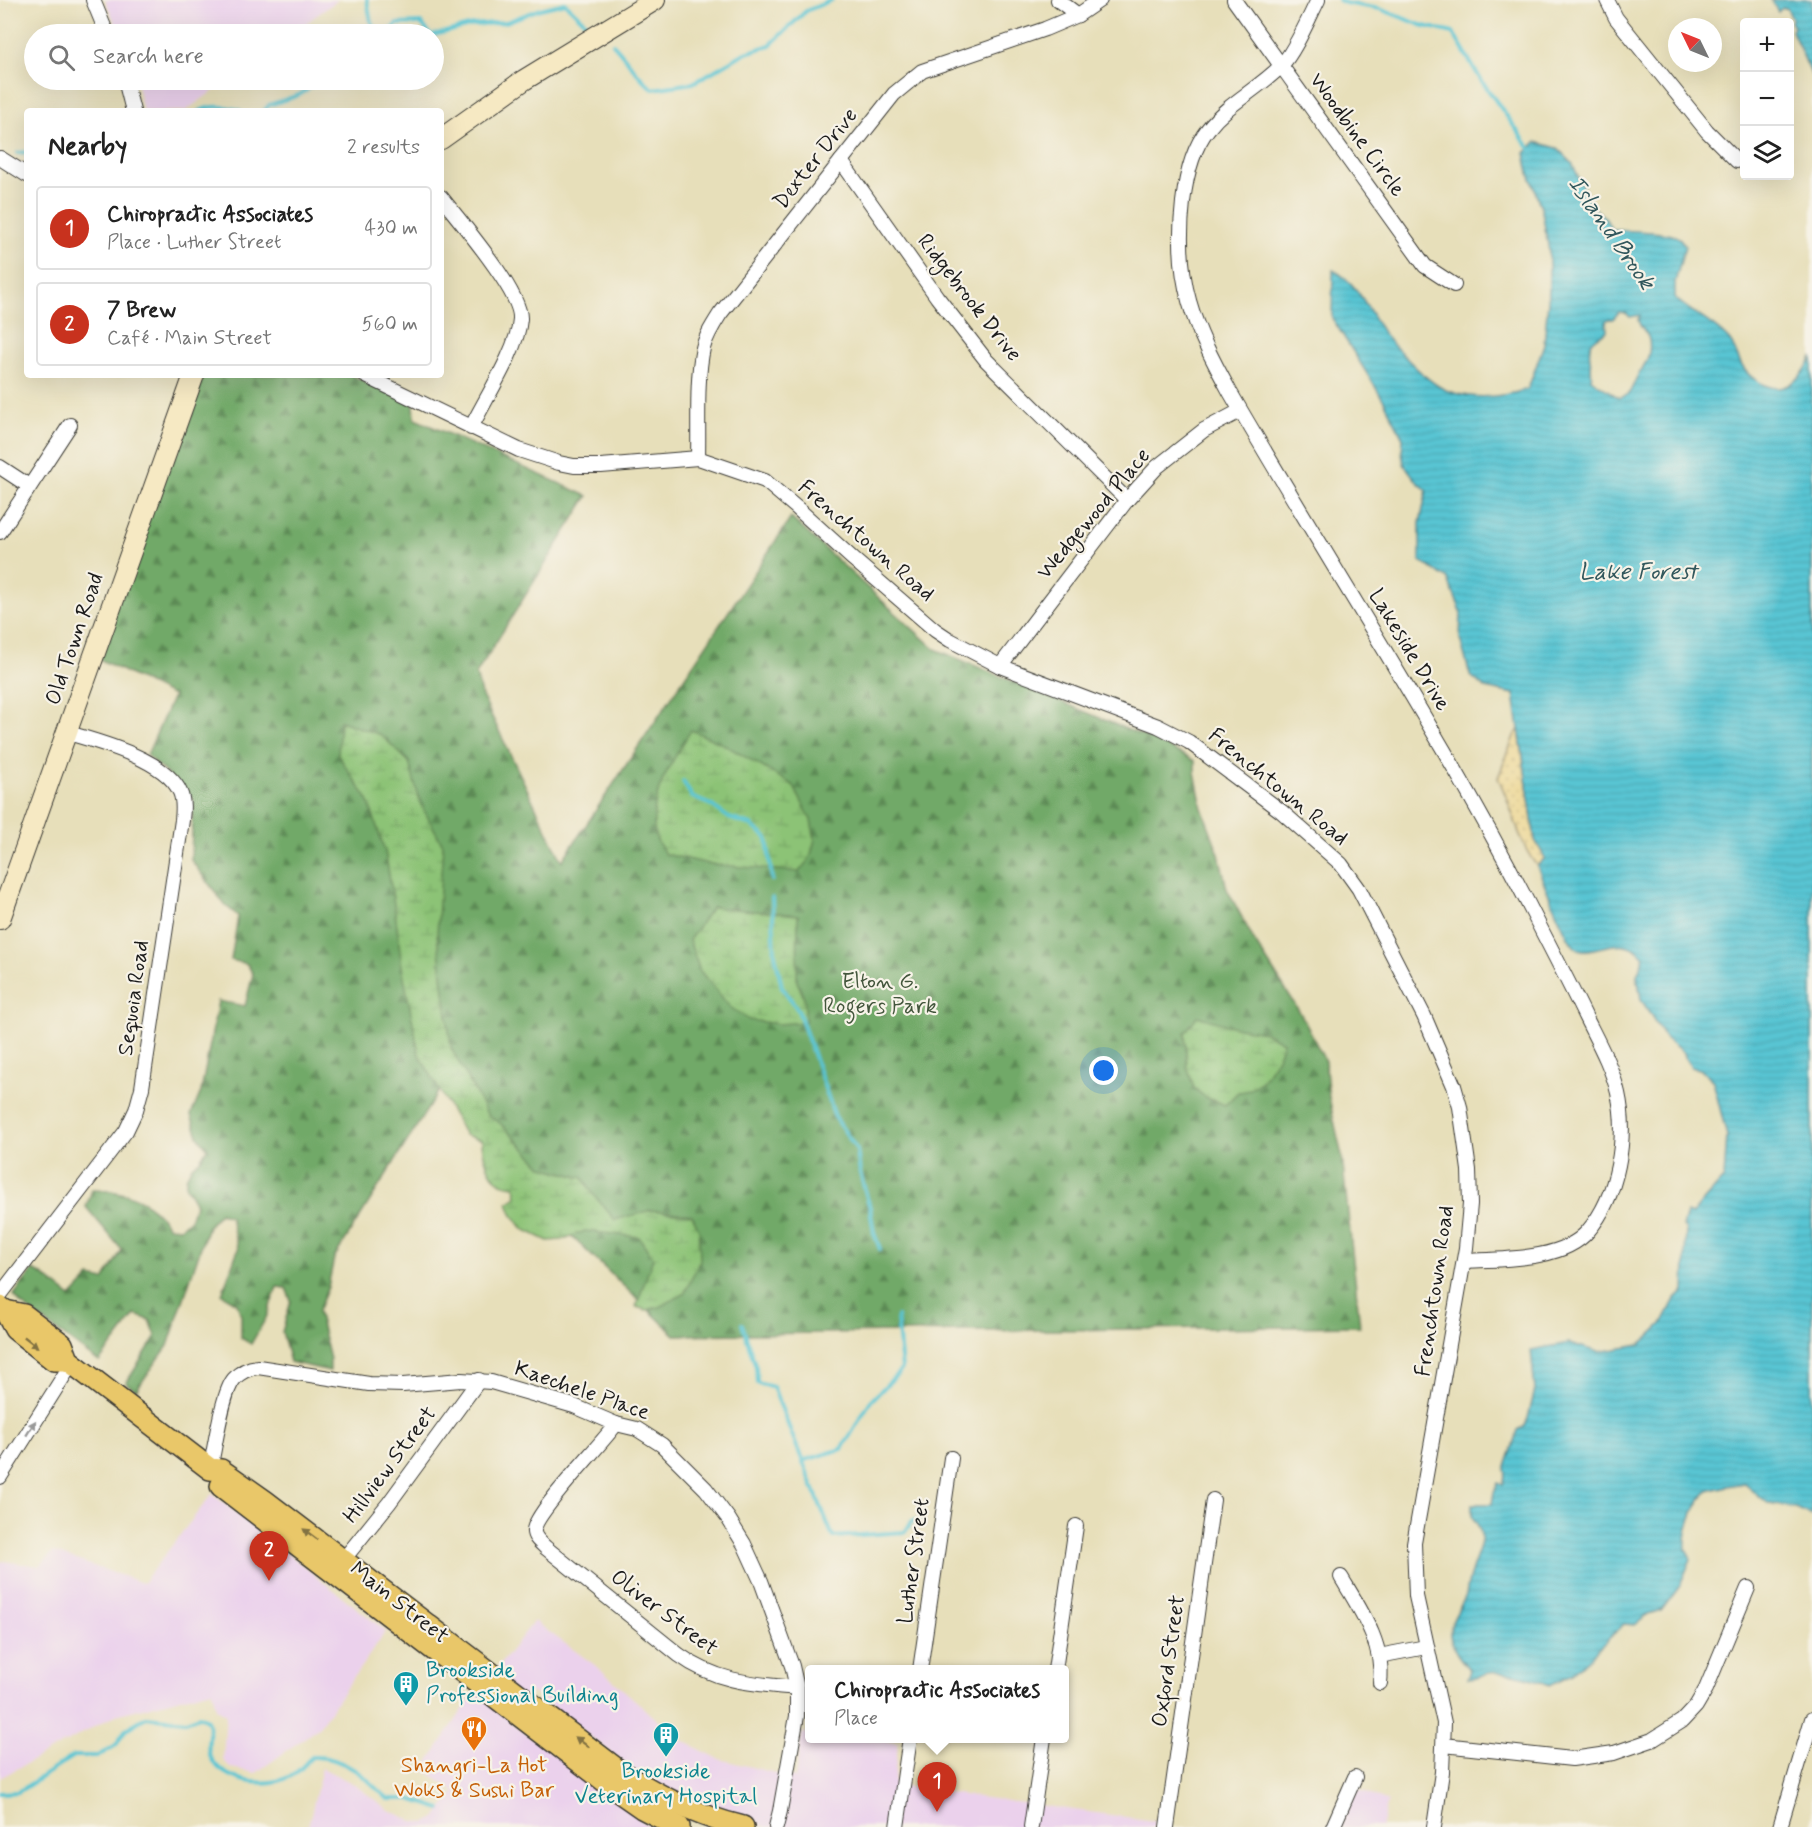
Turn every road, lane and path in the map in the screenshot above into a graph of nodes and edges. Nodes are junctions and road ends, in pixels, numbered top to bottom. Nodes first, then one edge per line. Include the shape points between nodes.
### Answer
1 (93, 0) edge
2 (655, 0) edge
3 (1058, 0) edge
4 (1101, 0) edge
5 (1234, 0) edge
6 (1318, 0) edge
7 (1607, 0) edge
8 (1078, 15) junction
9 (103, 24) edge
10 (1281, 66) junction
11 (128, 90) edge
12 (132, 108) edge
13 (444, 137) edge
14 (0, 158) edge
15 (841, 161) junction
16 (1737, 162) dead end
17 (24, 173) edge
18 (444, 201) edge
19 (1454, 285) dead end
20 (193, 378) edge
21 (370, 378) edge
22 (1240, 411) junction
23 (70, 425) dead end
24 (471, 428) junction
25 (698, 458) junction
26 (0, 467) edge
27 (29, 486) junction
28 (1127, 500) junction
29 (0, 532) edge
30 (1000, 666) junction
31 (68, 733) junction
32 (0, 919) edge
33 (1465, 1260) junction
34 (2, 1304) edge
35 (70, 1362) junction
36 (479, 1380) junction
37 (616, 1424) junction
38 (951, 1458) dead end
39 (210, 1468) junction
40 (0, 1478) edge
41 (1212, 1500) dead end
42 (1076, 1526) dead end
43 (338, 1566) junction
44 (1341, 1577) dead end
45 (1748, 1588) dead end
46 (1426, 1647) junction
47 (1379, 1656) junction
48 (921, 1665) edge
49 (1056, 1665) edge
50 (1380, 1683) dead end
51 (797, 1688) junction
52 (1812, 1719) edge
53 (909, 1743) edge
54 (1043, 1743) edge
55 (1444, 1745) junction
56 (1355, 1777) dead end
57 (639, 1795) junction
58 (679, 1827) edge
59 (743, 1827) edge
60 (776, 1827) edge
61 (897, 1827) edge
62 (1031, 1827) edge
63 (1167, 1827) edge
64 (1333, 1827) edge
65 (1434, 1827) edge
66 (1780, 1827) edge

1 - 9 street
2 - 13 main road via 524,80
3 - 8 street
4 - 8 street, Dexter Drive
5 - 10 street, Woodbine Circle
6 - 10 street, Lakeside Drive
7 - 16 street via 1616,18 1707,131
8 - 15 street, Dexter Drive via 922,72 894,94
10 - 19 street, Woodbine Circle via 1425,266
10 - 22 street, Lakeside Drive via 1225,110 1206,131 1184,189 1180,243 1186,293 1204,345
11 - 12 street
14 - 17 street
15 - 25 street, Dexter Drive via 710,330 701,364
15 - 28 street, Ridgebrook Drive via 986,360
18 - 24 street via 506,284 520,317 512,349
20 - 31 main road, Old Town Road
21 - 24 street, Frenchtown Road
22 - 28 street, Wedgewood Place via 1188,441
22 - 33 street, Lakeside Drive via 1479,809 1596,1036 1617,1087 1622,1138 1615,1176 1602,1211 1588,1232 1557,1250
23 - 27 street
24 - 25 street, Frenchtown Road via 528,454 574,466
25 - 30 street, Frenchtown Road via 765,481 935,630
26 - 27 street
27 - 29 street
28 - 30 street, Wedgewood Place
30 - 33 street, Frenchtown Road via 1158,726 1189,742 1281,811 1341,864 1359,889 1419,1005 1454,1086 1469,1170
31 - 32 main road, Old Town Road
31 - 34 street, Sequoia Road via 114,748 164,772 180,793 182,820 136,1110 126,1131
33 - 46 street, Frenchtown Road via 1414,1543 1414,1579
34 - 35 main road, Main Street via 15,1329 54,1360
35 - 39 main road, Main Street
40 -> 35 street
36 - 37 street, Kaechele Place via 574,1406
36 - 39 street, Kaechele Place via 369,1384 267,1367 247,1368 228,1388
36 - 43 street, Hillview Street
37 - 51 street, Kaechele Place via 637,1429 663,1445 728,1518 761,1581
37 - 51 street, Oliver Street via 545,1508 533,1533 546,1548 689,1663 714,1676
38 - 48 street, Luther Street
39 - 43 main road, Main Street via 221,1470
41 - 63 street, Oxford Street
42 - 49 street
43 - 57 main road, Main Street via 531,1714 618,1770
44 - 47 street
45 - 55 street via 1696,1706 1682,1721 1652,1740 1614,1753 1572,1759
46 - 47 street
46 - 55 street, Frenchtown Road via 1444,1724
47 - 50 street
51 - 60 street, Kaechele Place via 797,1716
52 - 66 street
53 - 61 street
54 - 62 street
55 - 65 street, Frenchtown Road
56 - 64 street
57 - 58 main road, Main Street
57 - 59 main road, Main Street

